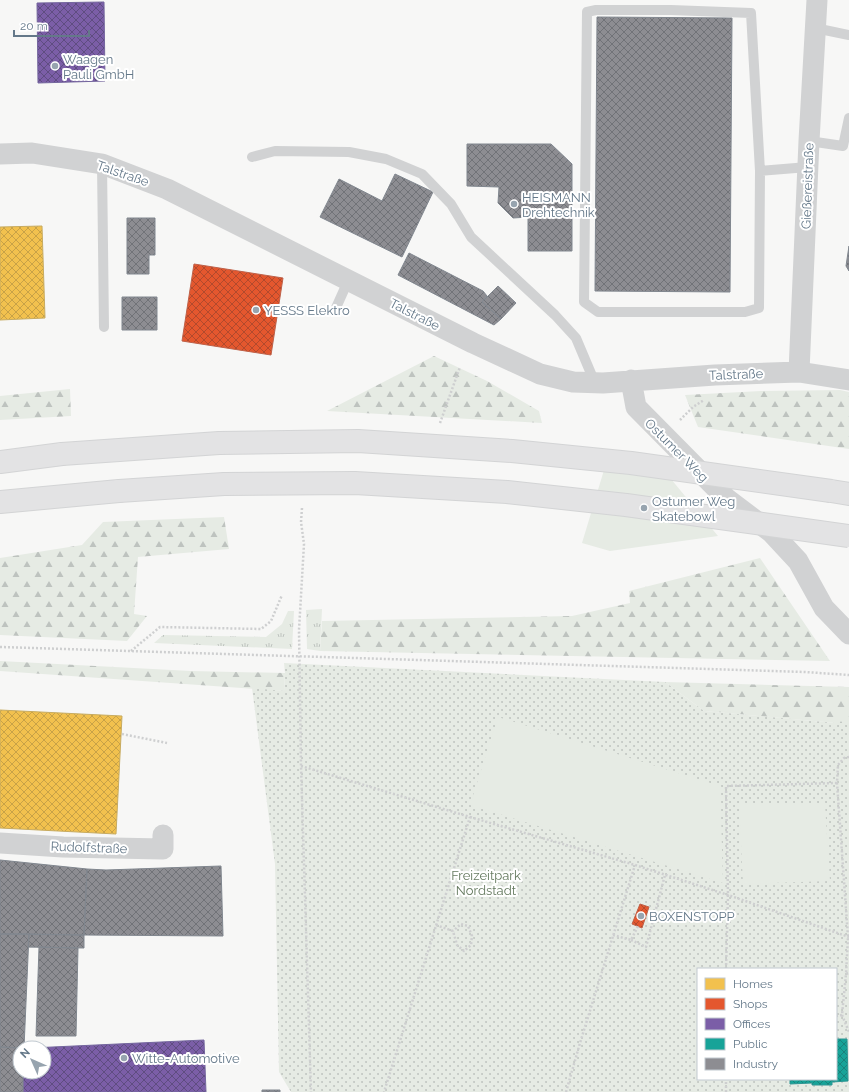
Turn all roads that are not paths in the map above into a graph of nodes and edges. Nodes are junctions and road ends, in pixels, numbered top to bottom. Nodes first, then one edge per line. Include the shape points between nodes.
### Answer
1 (817, 0) edge
2 (815, 28) junction
3 (849, 35) edge
4 (849, 118) edge
5 (809, 141) junction
6 (0, 154) edge
7 (252, 157) dead end
8 (102, 164) junction
9 (808, 167) junction
10 (760, 171) junction
11 (348, 281) junction
12 (335, 310) dead end
13 (104, 327) dead end
14 (800, 372) junction
15 (631, 380) junction
16 (849, 380) edge
17 (595, 383) junction
18 (0, 462) edge
19 (840, 493) edge
20 (0, 502) edge
21 (849, 536) edge
22 (849, 634) edge
23 (163, 835) dead end
24 (0, 843) edge

1 - 2 street, Gießereistraße
2 - 3 lane
2 - 5 street, Gießereistraße
4 - 5 lane via 843,146
5 - 9 street, Gießereistraße
6 - 8 street, Talstraße via 32,153
7 - 17 lane via 275,151 349,152 386,159 422,174 452,204 471,237 555,315 576,338
8 - 11 street, Talstraße via 166,189
8 - 13 lane
9 - 10 lane
9 - 14 street, Gießereistraße
10 - 10 lane via 760,308 745,312 598,312 584,302 587,12 656,10 752,13
11 - 12 lane
11 - 17 street, Talstraße via 540,374 573,382
14 - 15 street, Talstraße
14 - 16 street, Talstraße
15 - 17 street, Talstraße
15 - 22 street, Ostumer Weg via 636,407 726,498 772,533 798,561 824,608
18 - 19 highway, bridge via 62,454 219,443 358,441 512,451 631,463
20 - 21 highway, bridge via 224,484 355,483 507,492 626,505
23 - 24 street, Rudolfstraße via 163,849

